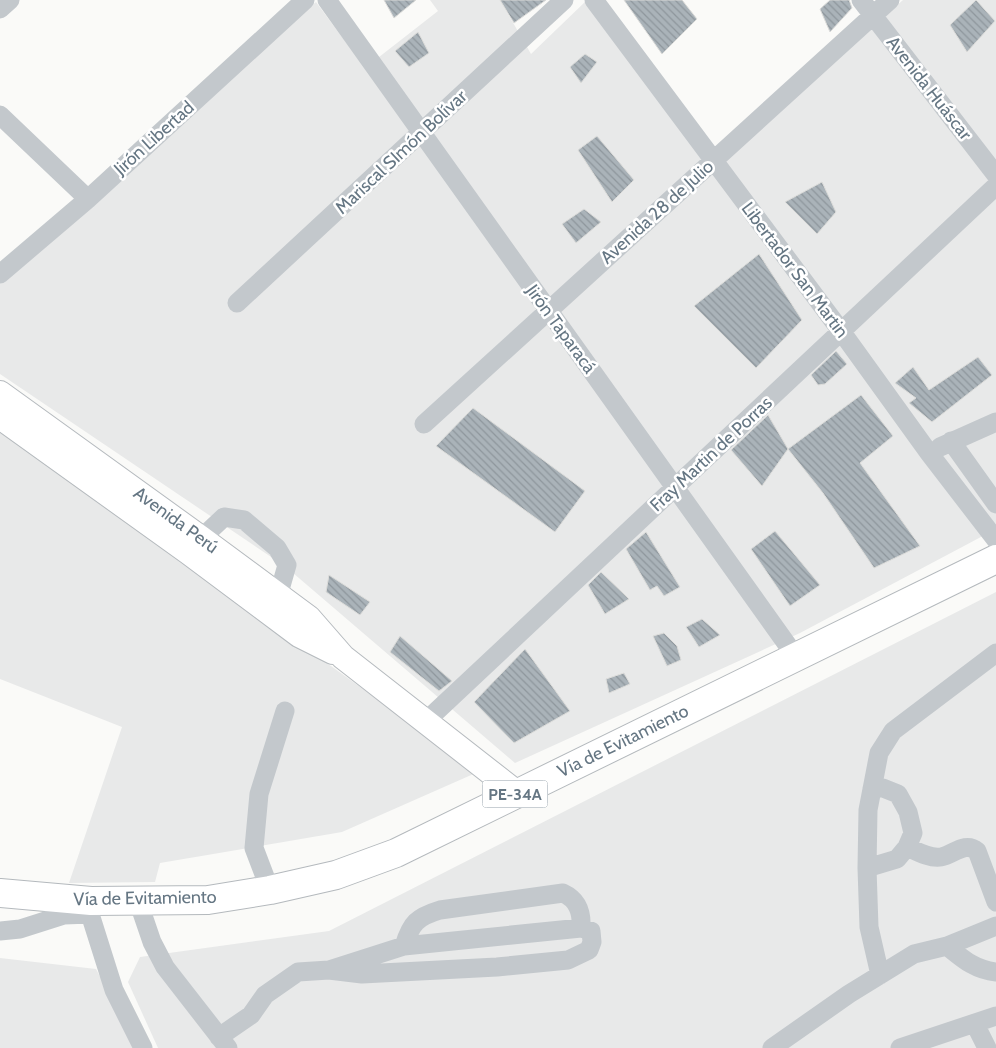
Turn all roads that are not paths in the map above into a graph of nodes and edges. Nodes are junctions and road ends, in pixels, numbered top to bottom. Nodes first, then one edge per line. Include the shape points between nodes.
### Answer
1 (10, 0) edge
2 (305, 0) edge
3 (327, 0) edge
4 (564, 0) edge
5 (594, 0) edge
6 (861, 0) edge
7 (890, 0) edge
8 (0, 9) edge
9 (874, 16) junction
10 (0, 116) edge
11 (421, 133) junction
12 (713, 161) junction
13 (996, 175) edge
14 (996, 186) edge
15 (88, 199) junction
16 (0, 274) edge
17 (237, 303) dead end
18 (549, 311) junction
19 (841, 331) junction
20 (0, 393) edge
21 (0, 417) edge
22 (996, 422) edge
23 (424, 424) dead end
24 (951, 440) junction
25 (930, 453) junction
26 (675, 487) junction
27 (996, 504) edge
28 (992, 527) edge
29 (195, 545) junction
30 (996, 559) edge
31 (268, 601) junction
32 (996, 653) edge
33 (796, 657) junction
34 (285, 710) dead end
35 (426, 721) junction
36 (872, 788) junction
37 (517, 793) junction
38 (907, 847) junction
39 (868, 868) junction
40 (270, 890) junction
41 (0, 893) edge
42 (138, 901) junction
43 (996, 902) edge
44 (91, 908) junction
45 (996, 926) edge
46 (582, 928) junction
47 (0, 931) edge
48 (404, 946) junction
49 (947, 946) junction
50 (329, 970) junction
51 (996, 972) edge
52 (880, 975) junction
53 (996, 1016) edge
54 (975, 1024) junction
55 (224, 1042) edge
56 (143, 1048) edge
57 (772, 1048) edge
58 (900, 1048) edge
59 (987, 1048) edge

1 - 8 street
2 - 15 street, Jirón Libertad
3 - 11 street, Jirón Taparacá
4 - 11 street, Mariscal SImón Bolívar
5 - 12 street, Libertador San Martin
6 - 9 street, Avenida Huáscar
7 - 9 street, Avenida 28 de Julio
9 - 12 street, Avenida 28 de Julio
9 - 13 street, Avenida Huáscar
10 - 15 street
11 - 17 street, Mariscal SImón Bolívar
11 - 18 street, Jirón Taparacá
12 - 18 street, Avenida 28 de Julio
12 - 19 street, Libertador San Martin
14 - 19 street, Fray Martin de Porras
15 - 16 street, Jirón Libertad
18 - 23 street, Avenida 28 de Julio
18 - 26 street, Jirón Taparacá
19 - 25 street, Libertador San Martin
19 - 26 street, Fray Martin de Porras
20 - 29 main road, Avenida Perú
21 - 29 main road, Avenida Perú
22 - 24 street
24 - 25 street
24 - 27 street
25 - 28 street, Libertador San Martin
26 - 33 street, Jirón Taparacá
26 - 35 street, Fray Martin de Porras
29 - 31 main road, Avenida Perú
29 - 31 street via 224,516 244,520 277,548 287,565 281,586
30 - 33 highway, Vía de Evitamiento / PE-34A
31 - 35 main road, Avenida Perú via 298,635 344,657
32 - 36 street via 893,731 879,754
33 - 37 highway, Vía de Evitamiento / PE-34A
34 - 40 street via 259,794 254,848
35 - 37 main road, Avenida Perú
36 - 38 street via 898,794 908,812 913,833
36 - 39 street via 868,810
37 - 40 highway, Vía de Evitamiento / PE-34A via 396,853 336,875
38 - 39 street via 897,859
38 - 43 street via 932,857 941,857 972,847 977,851
39 - 52 street via 869,927
40 - 42 highway, Vía de Evitamiento / PE-34A via 208,900
41 - 44 highway, Vía de Evitamiento / PE-34A
42 - 44 highway, Vía de Evitamiento / PE-34A
42 - 55 street via 152,942 165,967
44 - 47 street via 20,929
44 - 56 street via 114,990
45 - 49 street
46 - 48 street
46 - 48 street via 581,912 571,897 563,893 424,915 414,923
46 - 50 street via 590,931 592,942 589,950 568,960 362,974
48 - 50 street
49 - 51 street via 968,963 984,971
49 - 52 street via 914,954
50 - 55 street via 298,972 265,995 251,1015
52 - 57 street
53 - 54 street
54 - 58 street
54 - 59 street

